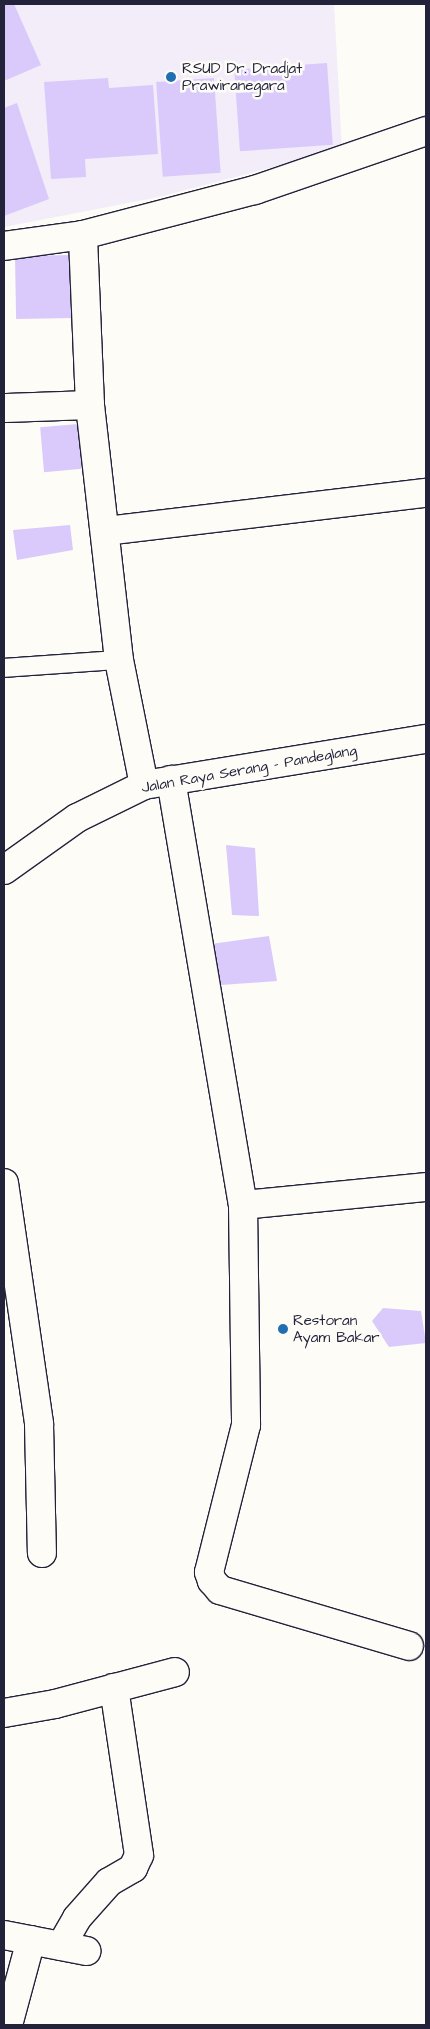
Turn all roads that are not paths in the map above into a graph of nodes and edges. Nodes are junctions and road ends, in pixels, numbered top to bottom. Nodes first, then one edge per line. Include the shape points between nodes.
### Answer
1 (426, 131) edge
2 (83, 235) junction
3 (4, 246) edge
4 (90, 405) junction
5 (4, 408) edge
6 (426, 494) edge
7 (106, 531) junction
8 (119, 660) junction
9 (4, 668) edge
10 (426, 739) edge
11 (171, 780) junction
12 (144, 785) junction
13 (4, 870) edge
14 (4, 1183) edge
15 (426, 1187) edge
16 (243, 1205) junction
17 (42, 1554) dead end
18 (409, 1646) dead end
19 (175, 1672) dead end
20 (114, 1688) junction
21 (4, 1713) edge
22 (4, 1935) edge
23 (32, 1940) junction
24 (8, 2025) edge

1 - 2 street via 255,190
2 - 3 street
2 - 4 street
4 - 5 street
4 - 7 street
6 - 7 street
7 - 8 street
8 - 9 lane
8 - 12 street
10 - 11 street, Jalan Raya Serang - Pandeglang
11 - 12 street, Jalan Raya Serang - Pandeglang
11 - 16 street
12 - 13 street, Jalan Raya Serang - Pandeglang via 77,818
14 - 17 street via 39,1424
15 - 16 street
16 - 18 street via 246,1425 209,1572 212,1581 220,1590
19 - 20 street
20 - 21 street via 55,1704
20 - 23 street via 139,1855 133,1868 109,1882 77,1918 73,1949
22 - 23 street
23 - 24 street

